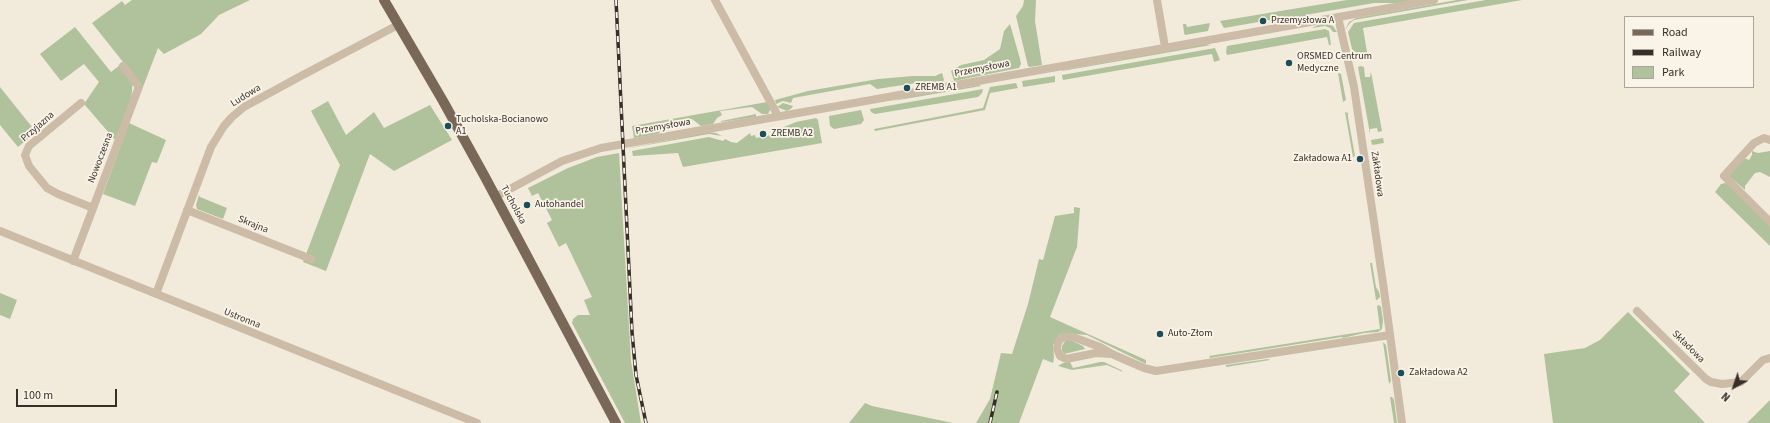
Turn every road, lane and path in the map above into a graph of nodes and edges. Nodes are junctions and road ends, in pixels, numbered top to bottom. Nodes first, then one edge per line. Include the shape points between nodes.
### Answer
1 (384, 0) edge
2 (715, 0) edge
3 (1157, 0) edge
4 (1434, 0) edge
5 (1338, 17) junction
6 (398, 25) junction
7 (1165, 47) junction
8 (124, 66) dead end
9 (81, 103) dead end
10 (778, 116) junction
11 (1770, 140) edge
12 (496, 197) junction
13 (93, 208) junction
14 (187, 210) junction
15 (1770, 222) edge
16 (0, 231) edge
17 (311, 259) dead end
18 (73, 261) junction
19 (156, 294) junction
20 (1637, 311) dead end
21 (1390, 335) junction
22 (1112, 354) junction
23 (1770, 358) edge
24 (476, 423) edge
25 (616, 423) edge
26 (1402, 423) edge

1 - 6 main road, Tucholska
2 - 10 street
3 - 7 street
4 - 5 street, Przemysłowa
5 - 7 street, Przemysłowa
5 - 21 street, Zakładowa via 1354,87
6 - 12 main road, Tucholska
6 - 14 street, Ludowa via 244,107 232,117 211,147
7 - 10 street, Przemysłowa
8 - 13 street, Nowoczesna via 138,87
9 - 13 street, Przyjazna via 29,146 25,155 29,166 48,188
10 - 12 street, Przemysłowa via 582,153 554,164
11 - 15 street via 1764,138 1754,143 1724,176
12 - 25 main road, Tucholska
13 - 18 street, Nowoczesna
14 - 17 street, Skrajna
14 - 19 street, Ludowa
16 - 18 street, Ustronna
18 - 19 street, Ustronna
19 - 24 street, Ustronna
20 - 23 street, Składowa via 1711,382 1742,382 1763,360
21 - 22 street via 1158,371 1146,369
21 - 26 street, Zakładowa
22 - 22 street via 1069,336 1064,336 1056,349 1060,356 1066,359 1096,352

